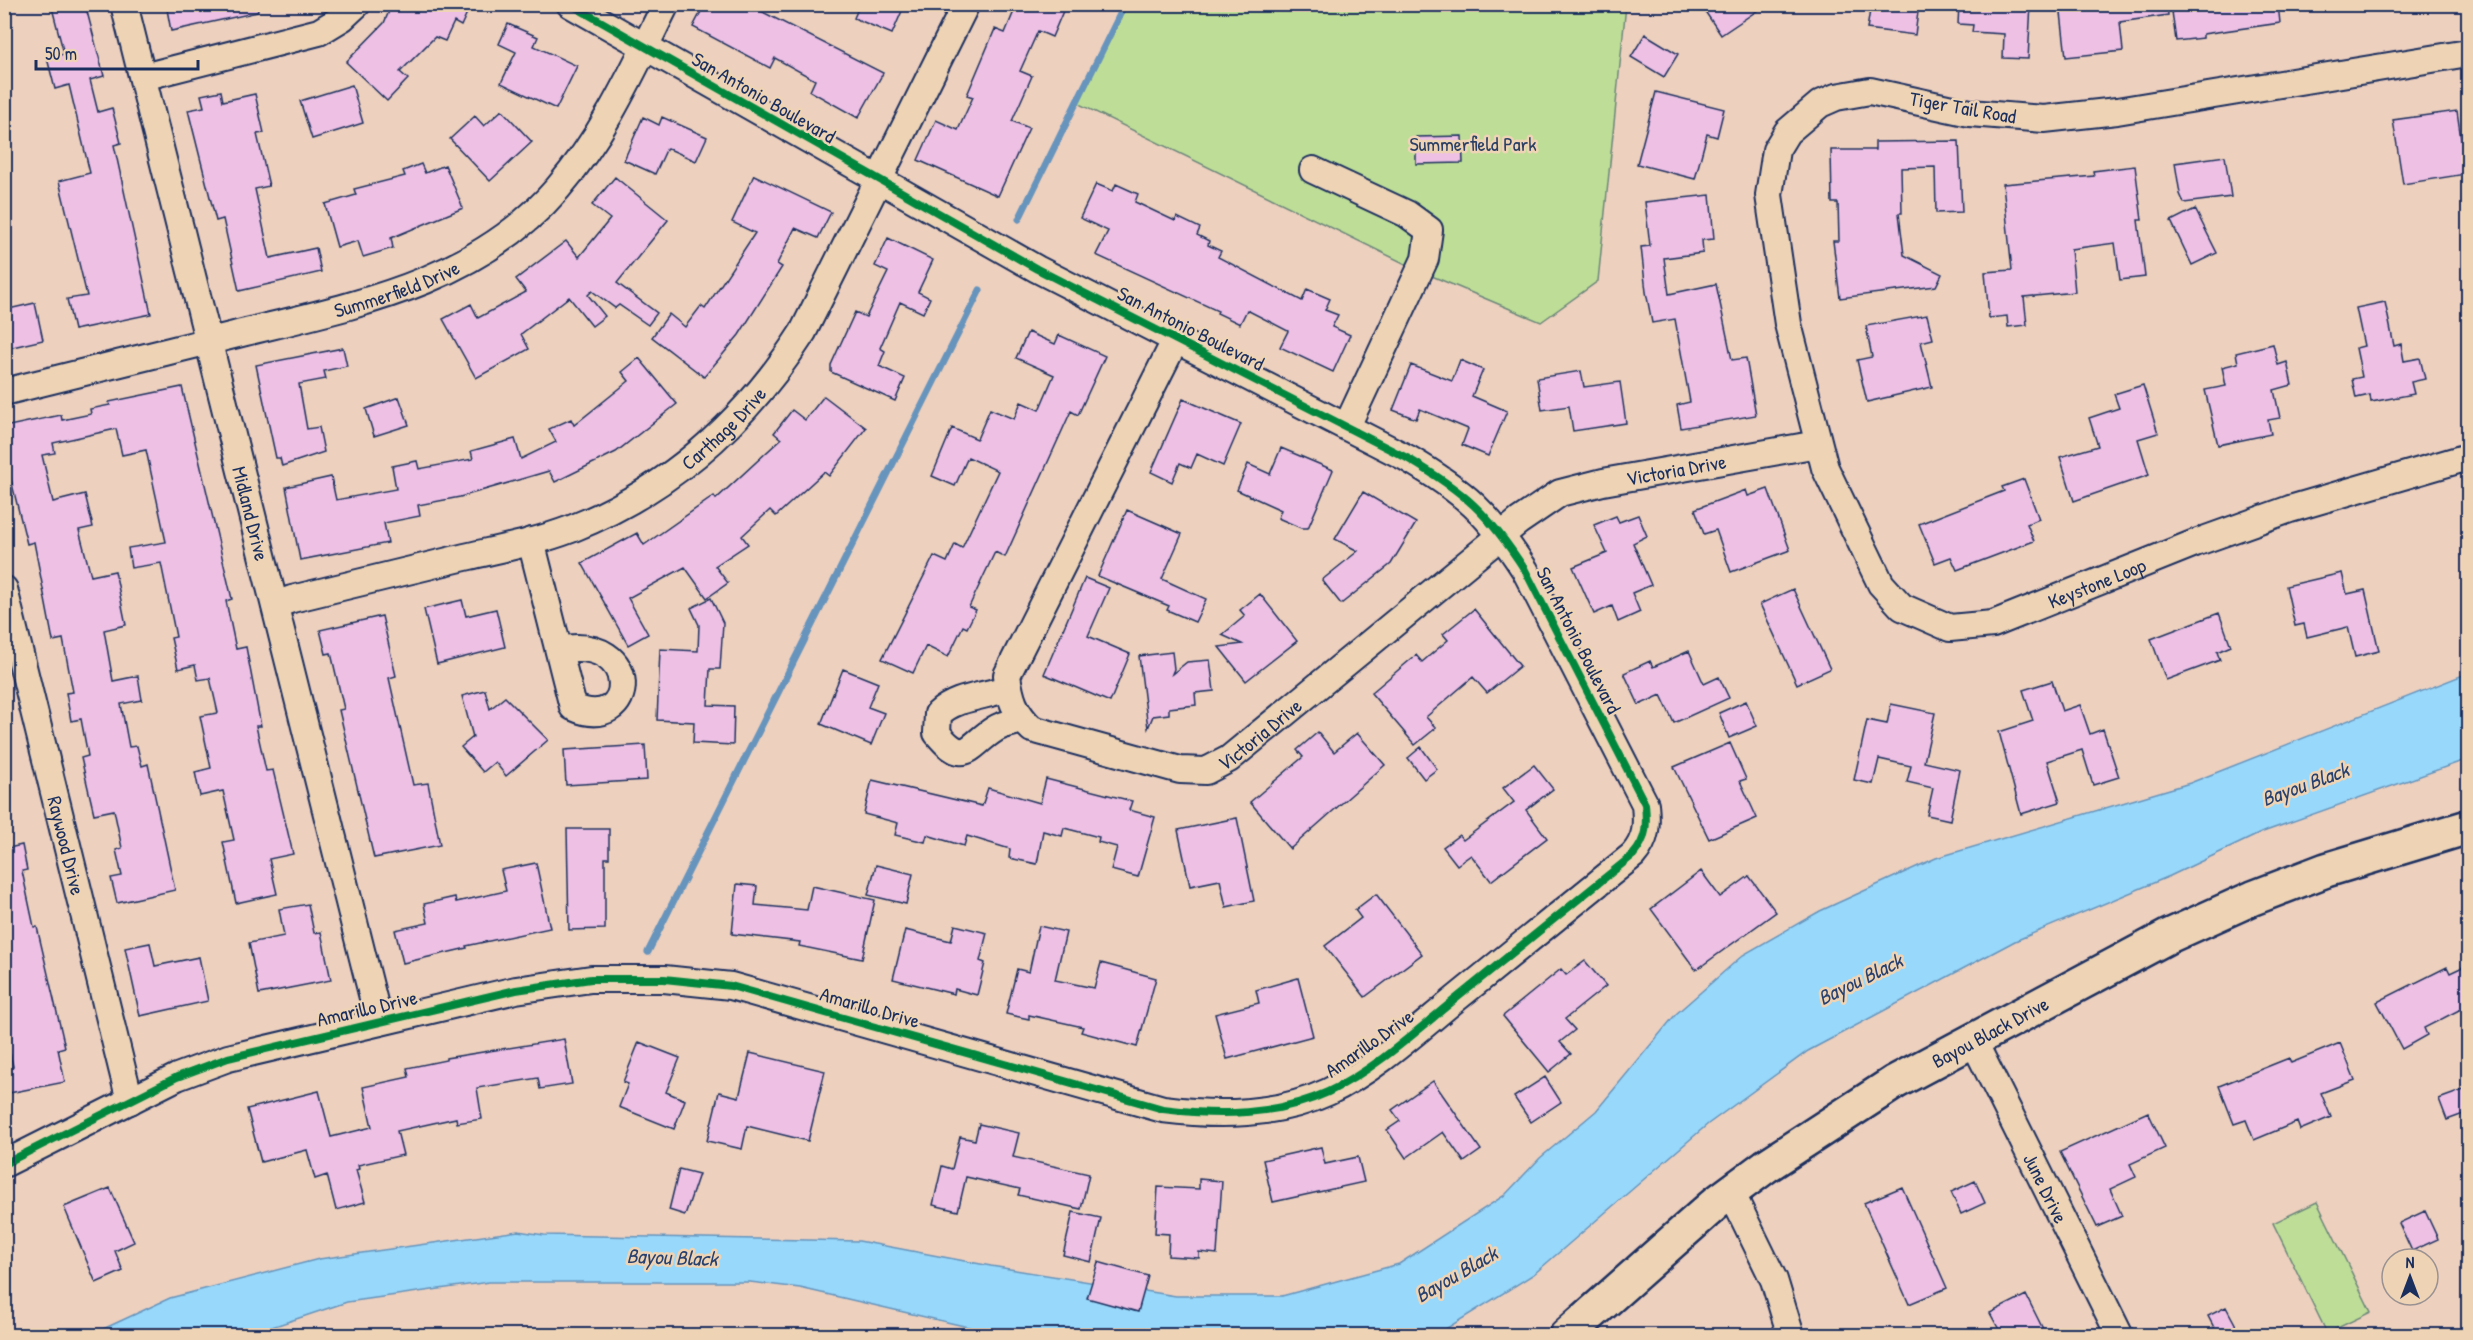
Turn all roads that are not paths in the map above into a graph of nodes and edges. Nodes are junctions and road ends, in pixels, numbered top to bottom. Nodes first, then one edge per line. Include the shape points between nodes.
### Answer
1 (124, 4) edge
2 (357, 4) edge
3 (570, 4) edge
4 (666, 4) edge
5 (966, 4) edge
6 (644, 48) junction
7 (2469, 52) edge
8 (143, 77) junction
9 (1313, 170) dead end
10 (876, 179) junction
11 (1176, 339) junction
12 (210, 342) junction
13 (4, 392) edge
14 (1347, 426) junction
15 (1818, 444) junction
16 (2469, 457) edge
17 (1502, 535) junction
18 (531, 541) junction
19 (4, 589) edge
20 (275, 605) junction
21 (560, 650) dead end
22 (1008, 688) junction
23 (1022, 720) junction
24 (1647, 825) joint
25 (2469, 827) edge
26 (379, 1022) junction
27 (1972, 1040) junction
28 (130, 1101) junction
29 (4, 1164) edge
30 (1731, 1192) junction
31 (1566, 1335) edge
32 (1791, 1335) edge
33 (2120, 1335) edge

1 - 8 street, Midland Drive
2 - 8 street via 319,32
3 - 6 street, San Antonio Boulevard
4 - 6 street, Summerfield Drive
5 - 10 street, Carthage Drive
6 - 10 street, San Antonio Boulevard
6 - 12 street, Summerfield Drive via 587,152 521,225 483,253 452,270 366,303
7 - 15 street, Tiger Tail Road via 2117,111 2044,119 1970,113 1870,91 1820,104 1787,132 1776,150 1769,195 1780,282
8 - 12 street, Midland Drive
9 - 14 street via 1407,214 1429,230 1425,259
10 - 11 street, San Antonio Boulevard via 1045,273
10 - 18 street, Carthage Drive via 803,332 743,413 686,465 617,508 569,530
11 - 14 street, San Antonio Boulevard
11 - 22 street via 1007,675
12 - 13 street, Summerfield Drive
12 - 20 street, Midland Drive
14 - 17 street, San Antonio Boulevard via 1444,479 1475,504
15 - 16 street, Keystone Loop via 1825,468 1881,584 1902,607 1950,628 1993,624 2290,509
15 - 17 street, Victoria Drive via 1560,493
17 - 23 street, Victoria Drive via 1229,759 1206,771 1180,770 1032,729
17 - 24 street, San Antonio Boulevard via 1525,570 1645,804
18 - 20 street, Carthage Drive
18 - 21 street
19 - 28 street, Raywood Drive
20 - 26 street, Midland Drive
22 - 23 street
22 - 23 street via 947,705 938,714 937,734 956,751 965,751 995,729
24 - 26 street, Amarillo Drive via 1642,844 1633,855 1388,1054 1328,1092 1245,1113 1206,1115 1163,1108 731,986 664,979 591,979 516,990
25 - 27 main road, Bayou Black Drive via 2326,870 2253,898 2169,936
26 - 28 street, Amarillo Drive via 228,1058 177,1077
27 - 30 main road, Bayou Black Drive via 1894,1082
27 - 33 street, June Drive
28 - 29 street, Amarillo Drive
30 - 31 main road, Bayou Black Drive
30 - 32 street via 1774,1280

